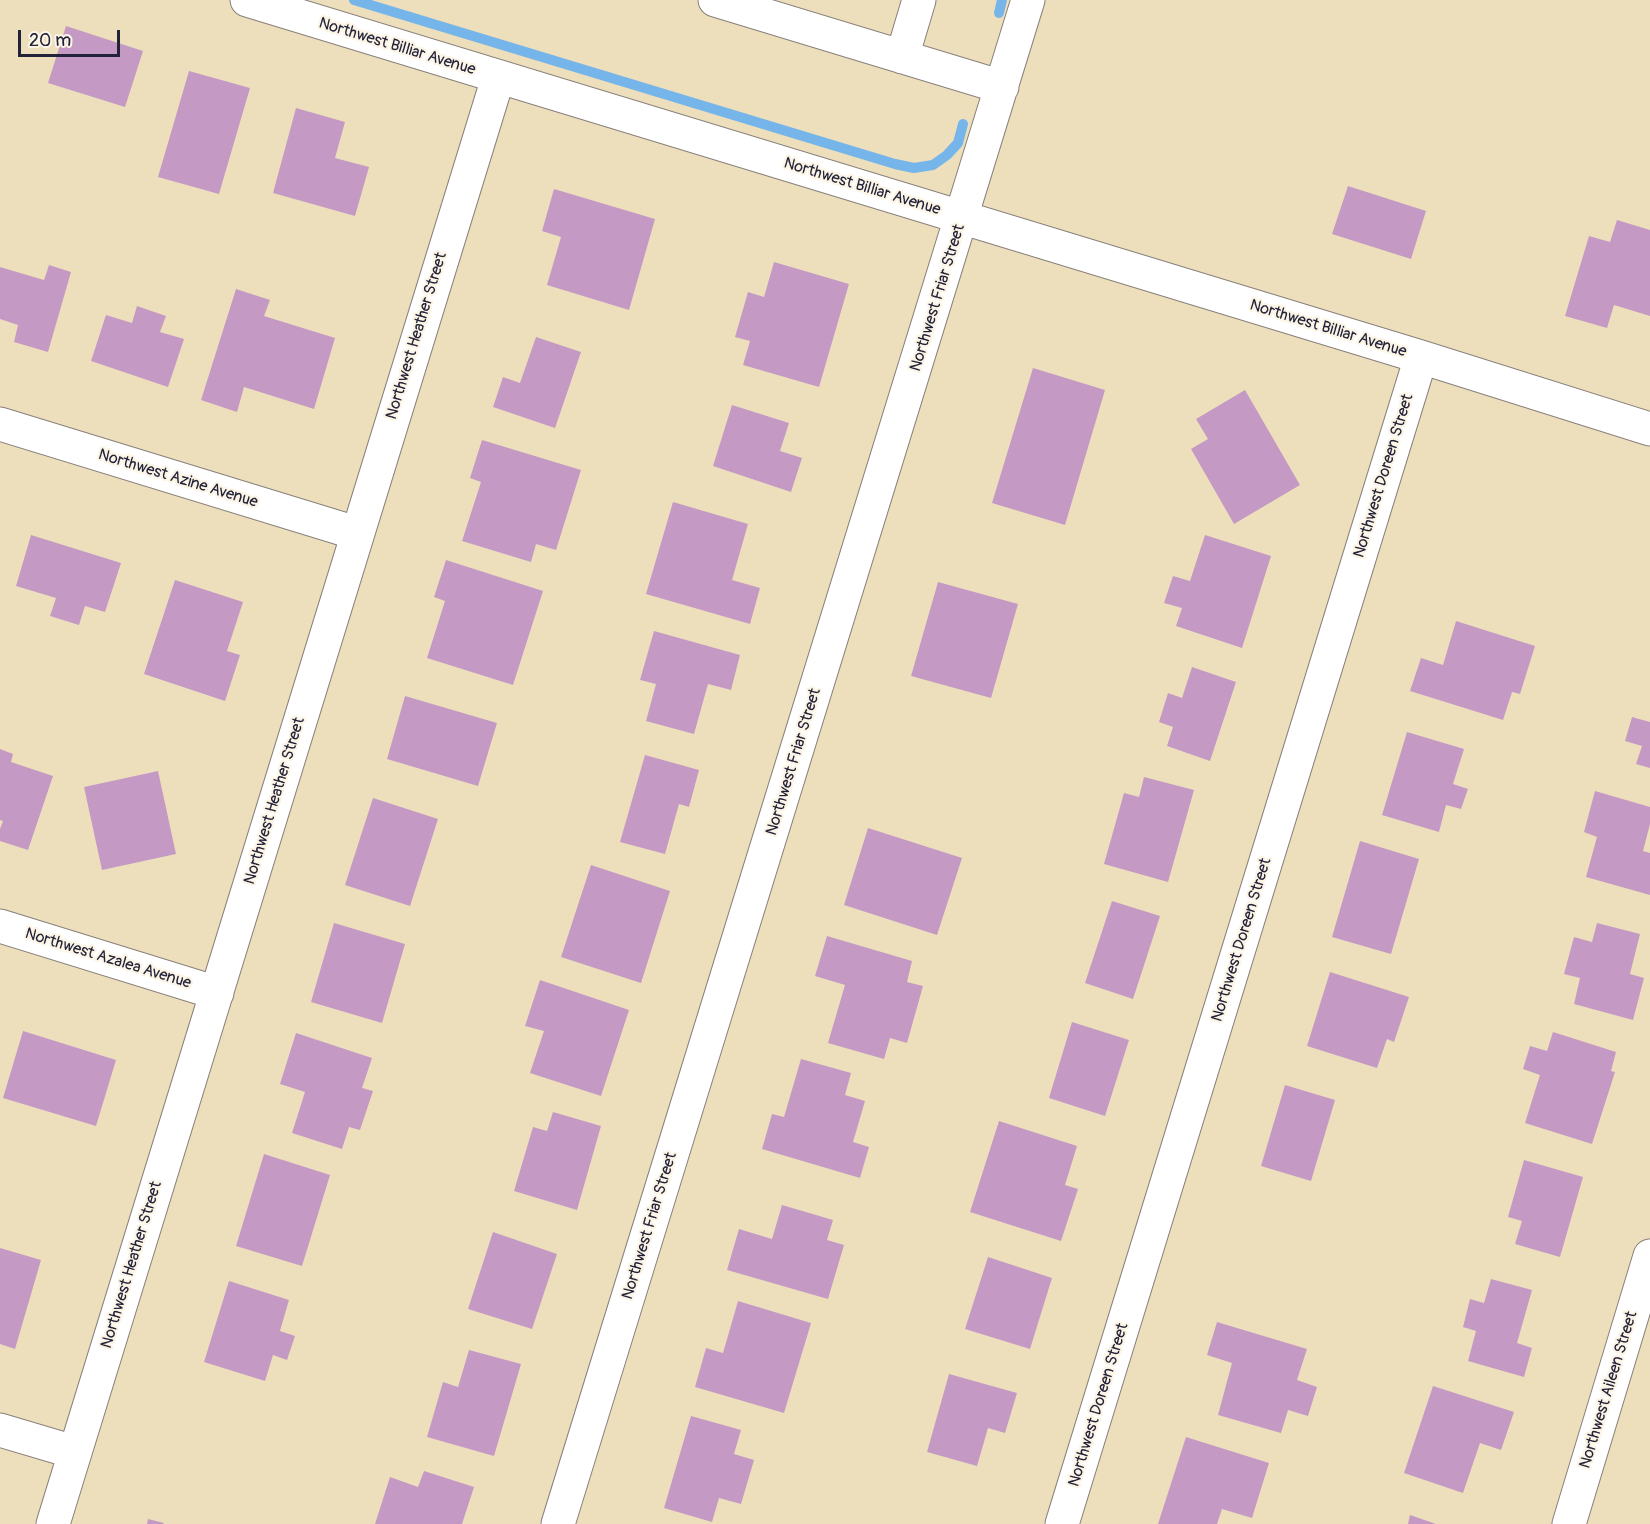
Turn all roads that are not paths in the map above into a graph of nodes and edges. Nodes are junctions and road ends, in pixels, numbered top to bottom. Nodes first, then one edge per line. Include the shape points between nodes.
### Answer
1 (247, 0) edge
2 (716, 0) edge
3 (919, 0) edge
4 (1028, 0) edge
5 (902, 57) junction
6 (498, 78) junction
7 (1002, 87) junction
8 (963, 218) junction
9 (1421, 357) junction
10 (0, 424) edge
11 (1650, 429) edge
12 (356, 533) junction
13 (0, 926) edge
14 (217, 993) junction
15 (1650, 1256) edge
16 (0, 1430) edge
17 (74, 1452) junction
18 (53, 1524) edge
19 (558, 1524) edge
20 (1062, 1524) edge
21 (1569, 1524) edge

1 - 6 street, Northwest Billiar Avenue
2 - 5 street
3 - 5 street
4 - 7 street, Northwest Friar Street
5 - 7 street
6 - 8 street, Northwest Billiar Avenue
6 - 12 street, Northwest Heather Street
7 - 8 street, Northwest Friar Street
8 - 9 street, Northwest Billiar Avenue
8 - 19 street, Northwest Friar Street
9 - 11 street, Northwest Billiar Avenue
9 - 20 street, Northwest Doreen Street
10 - 12 street, Northwest Azine Avenue
12 - 14 street, Northwest Heather Street
13 - 14 street, Northwest Azalea Avenue
14 - 17 street, Northwest Heather Street
15 - 21 street, Northwest Aileen Street
16 - 17 street
17 - 18 street, Northwest Heather Street

